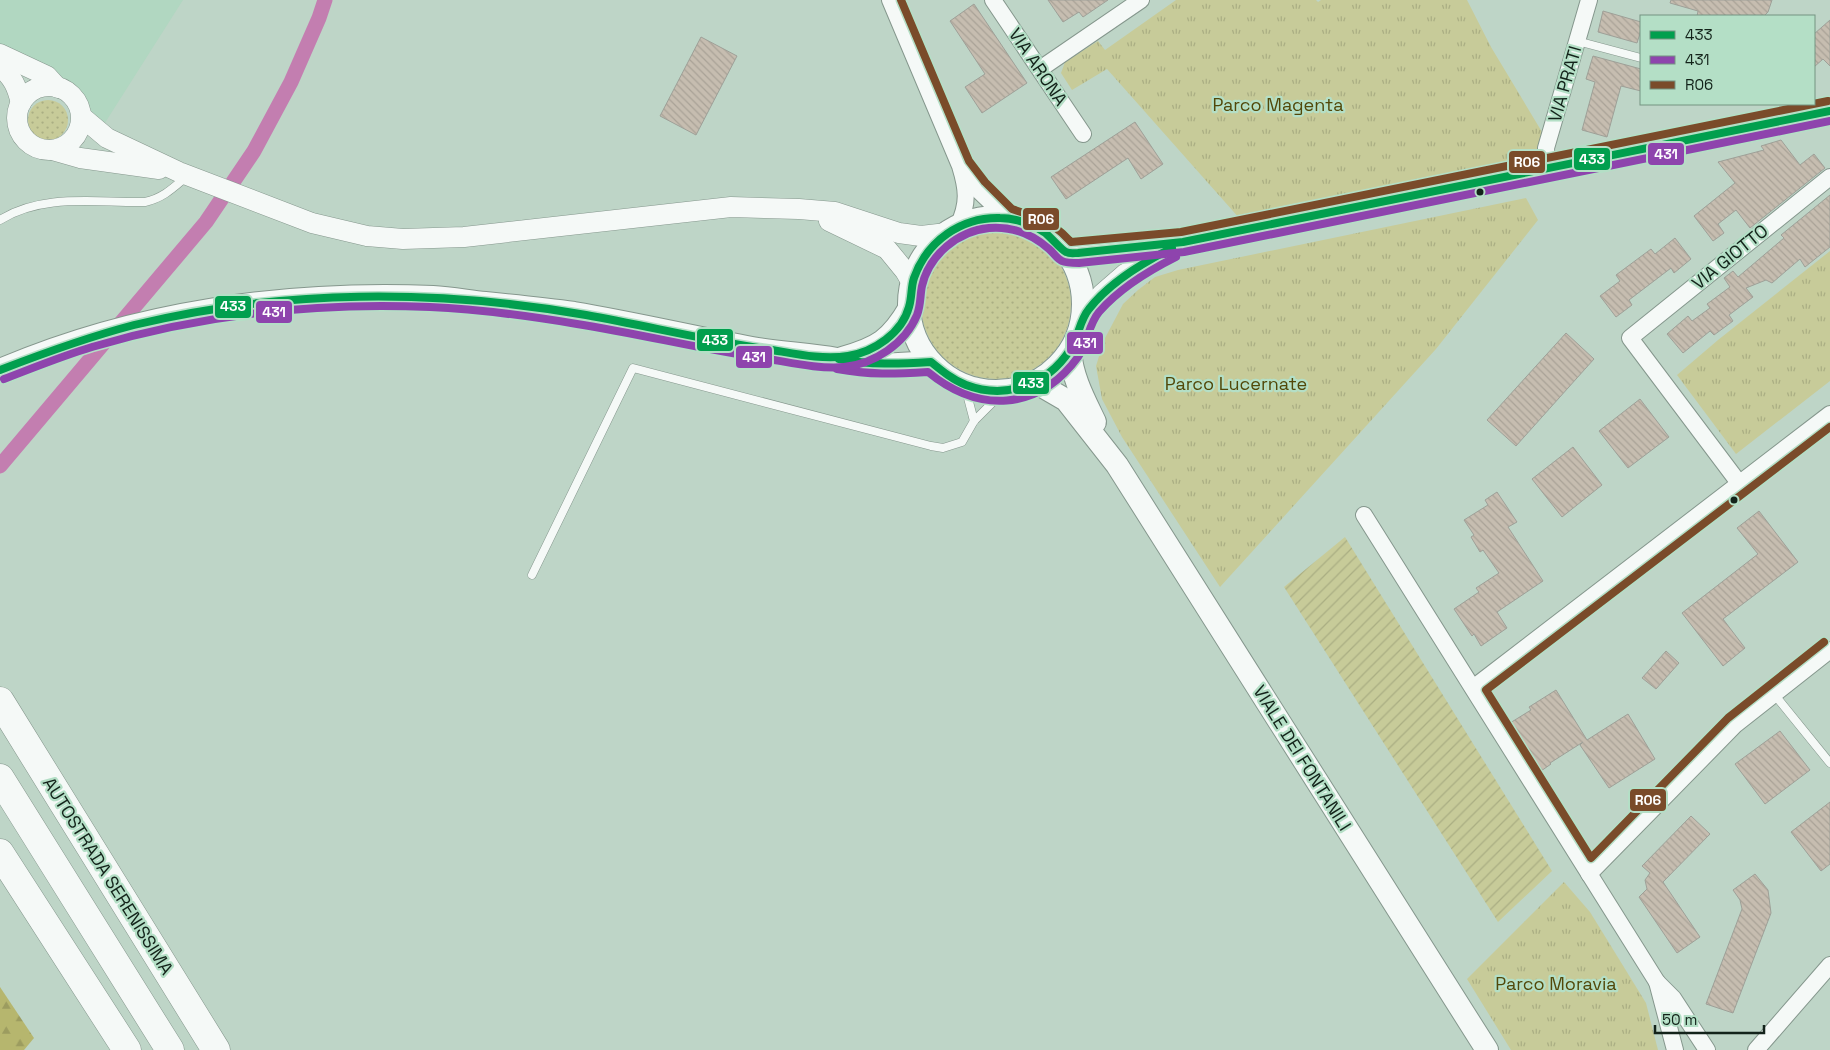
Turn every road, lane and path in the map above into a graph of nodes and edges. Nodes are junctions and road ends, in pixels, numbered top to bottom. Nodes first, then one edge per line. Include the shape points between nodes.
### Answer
1 (890, 0) edge
2 (993, 0) edge
3 (1141, 0) edge
4 (1589, 0) edge
5 (1577, 41) junction
6 (0, 54) edge
7 (1640, 58) edge
8 (0, 67) edge
9 (1040, 69) junction
10 (58, 88) junction
11 (21, 103) junction
12 (1830, 111) edge
13 (82, 118) junction
14 (1083, 134) dead end
15 (52, 150) junction
16 (960, 166) junction
17 (1547, 169) junction
18 (183, 174) junction
19 (1830, 177) edge
20 (799, 209) junction
21 (1008, 218) junction
22 (0, 220) edge
23 (952, 229) junction
24 (1183, 242) junction
25 (1066, 252) junction
26 (912, 283) junction
27 (910, 307) junction
28 (1082, 317) junction
29 (1070, 351) junction
30 (838, 359) junction
31 (931, 362) junction
32 (0, 370) edge
33 (962, 384) junction
34 (1025, 386) junction
35 (1830, 414) edge
36 (974, 421) junction
37 (1117, 465) junction
38 (1739, 484) junction
39 (1364, 515) dead end
40 (532, 576) dead end
41 (1830, 650) edge
42 (1472, 688) junction
43 (1774, 694) junction
44 (3, 705) edge
45 (1830, 763) edge
46 (0, 778) edge
47 (0, 852) edge
48 (1589, 874) junction
49 (1830, 965) edge
50 (1657, 982) junction
51 (127, 1050) edge
52 (170, 1050) edge
53 (216, 1050) edge
54 (1488, 1050) edge
55 (1674, 1050) edge
56 (1707, 1050) edge
57 (1756, 1050) edge

1 - 16 street
2 - 9 street, VIA ARONA
3 - 9 street
4 - 5 street, VIA PRATI
5 - 7 lane
5 - 17 street, VIA PRATI via 1548,144
6 - 10 street via 46,76
8 - 11 street via 17,85
9 - 14 street, VIA ARONA
10 - 11 street via 37,89
10 - 13 street via 77,102
11 - 15 street via 18,112 20,132 33,146
12 - 17 street
13 - 15 street via 70,143
13 - 18 street via 106,138
15 - 18 street via 80,158
16 - 21 street via 977,189
16 - 23 street via 967,187 964,214
17 - 24 street
18 - 20 street via 312,223 367,236 403,239 464,236 731,207
18 - 22 lane via 166,194 155,200 49,202 27,207
19 - 38 street, VIA GIOTTO via 1630,338
20 - 23 street via 835,212 899,233 922,236
20 - 26 street via 887,249
21 - 23 main road via 987,218
21 - 25 main road via 1042,230
23 - 26 main road via 927,252
24 - 25 street
24 - 28 street via 1125,274
25 - 28 main road via 1080,282
26 - 27 main road
27 - 30 main road via 879,345
27 - 31 main road via 918,343
28 - 29 main road
29 - 34 main road via 1056,368
29 - 37 main road, VIALE DEI FONTANILI via 1077,385
30 - 31 main road via 886,365
30 - 32 main road via 755,348 543,309 434,297 340,297 267,302 137,324 30,357
31 - 33 main road
33 - 34 main road via 989,391
33 - 36 lane
34 - 36 lane via 994,401
34 - 37 main road, VIALE DEI FONTANILI via 1066,400
35 - 38 street
36 - 40 lane via 962,442 944,448 931,446 633,368
37 - 54 main road, VIALE DEI FONTANILI
38 - 42 street
39 - 42 street
41 - 43 street
42 - 48 street
43 - 45 lane
43 - 48 street via 1735,726
44 - 53 highway, AUTOSTRADA SERENISSIMA
46 - 52 highway
47 - 51 highway
48 - 50 street
49 - 57 street
50 - 55 street
50 - 56 street via 1673,998

